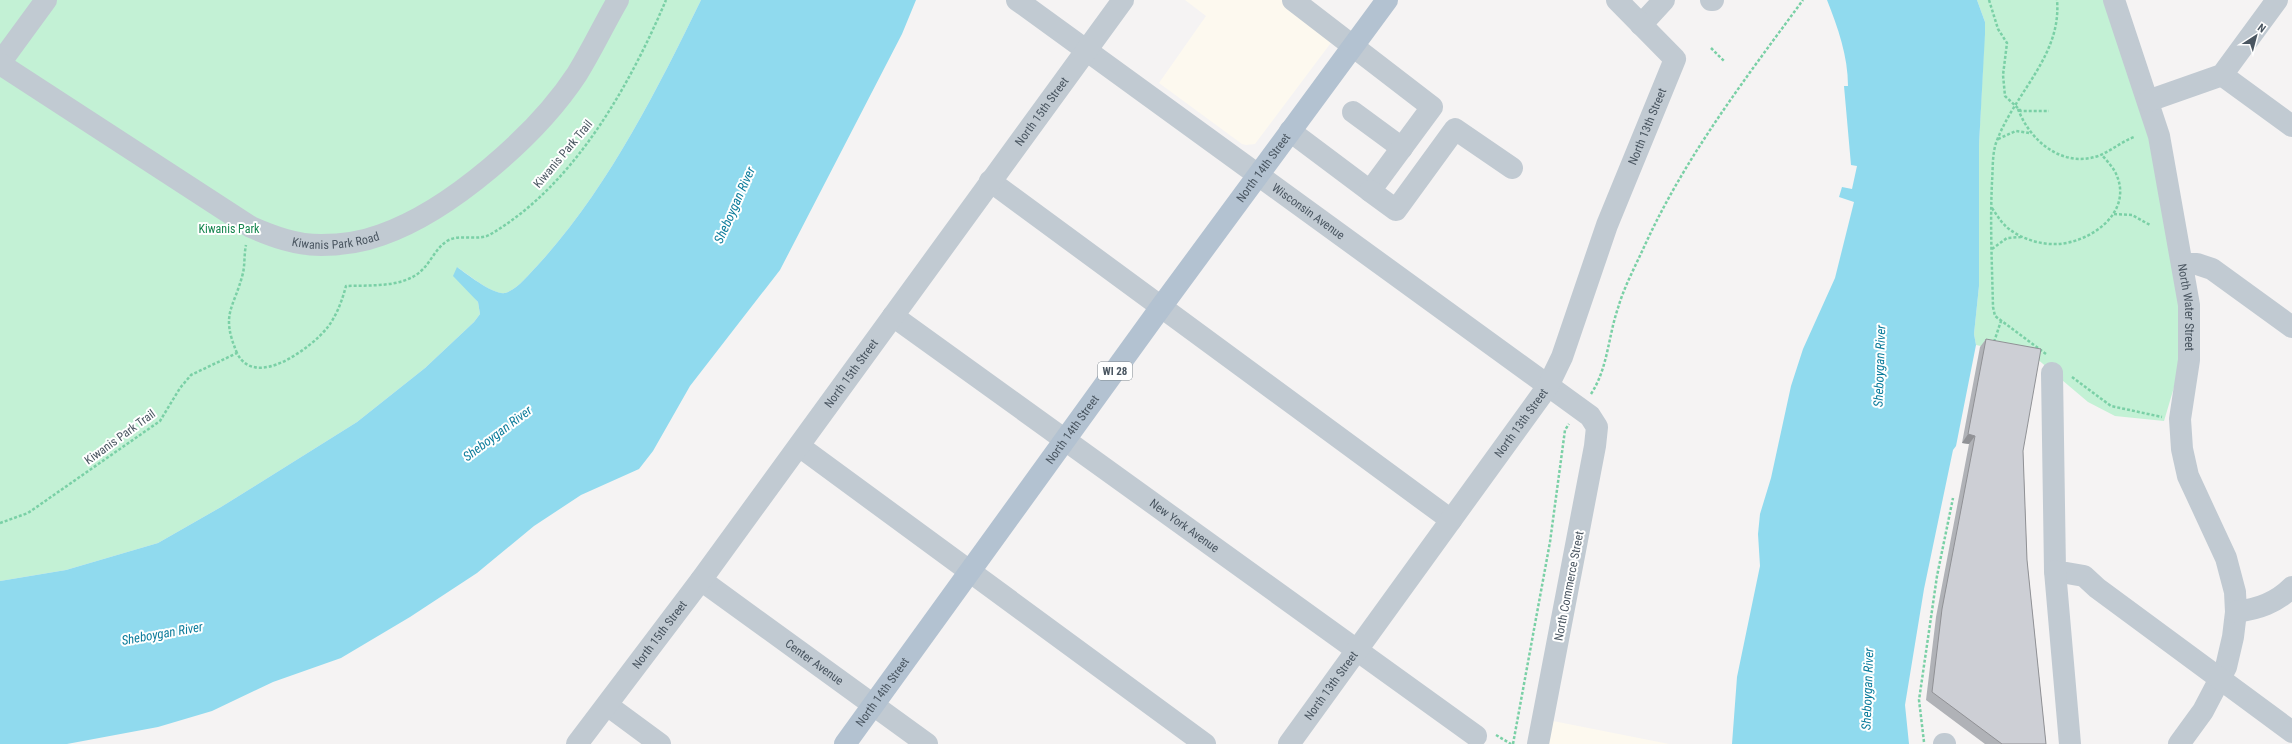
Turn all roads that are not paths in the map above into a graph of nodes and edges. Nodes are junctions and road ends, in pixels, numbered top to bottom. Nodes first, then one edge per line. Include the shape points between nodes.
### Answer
1 (46, 0) edge
2 (618, 0) edge
3 (1018, 0) edge
4 (1123, 0) edge
5 (1292, 0) edge
6 (1387, 0) edge
7 (1617, 0) edge
8 (1664, 0) edge
9 (2114, 0) edge
10 (2277, 0) edge
11 (1641, 25) junction
12 (1353, 48) junction
13 (1086, 50) junction
14 (0, 63) edge
15 (2222, 75) junction
16 (2148, 101) junction
17 (1353, 112) dead end
18 (2292, 126) edge
19 (1290, 130) junction
20 (1402, 148) junction
21 (1512, 168) dead end
22 (1257, 176) junction
23 (990, 181) junction
24 (1370, 191) junction
25 (2182, 264) junction
26 (1161, 307) junction
27 (893, 316) junction
28 (2292, 328) edge
29 (2056, 367) road end
30 (1548, 386) junction
31 (1596, 427) joint
32 (1065, 440) junction
33 (799, 446) junction
34 (1451, 520) junction
35 (2054, 571) junction
36 (970, 572) junction
37 (701, 580) junction
38 (2292, 587) edge
39 (2236, 612) junction
40 (1356, 651) junction
41 (2221, 680) junction
42 (607, 705) junction
43 (873, 705) junction
44 (2292, 732) edge
45 (1476, 736) dead end
46 (577, 744) edge
47 (660, 744) edge
48 (845, 744) edge
49 (927, 744) edge
50 (1205, 744) edge
51 (1289, 744) edge
52 (1538, 744) edge
53 (2070, 744) edge
54 (2179, 744) edge

1 - 14 street
2 - 14 street, Kiwanis Park Road via 576,74 554,104 500,158 431,211 380,236 340,244 301,244 281,240 251,227
3 - 13 street, Wisconsin Avenue
4 - 13 street, North 15th Street
5 - 12 street
6 - 12 main road, North 14th Street / WI 28
7 - 11 street
8 - 11 street
9 - 16 street, North Water Street
10 - 15 street
11 - 30 street, North 13th Street via 1675,59 1607,225 1562,357
12 - 19 main road, North 14th Street / WI 28
12 - 20 street via 1432,107
13 - 22 street, Wisconsin Avenue
13 - 23 street, North 15th Street
15 - 16 street
15 - 18 street
16 - 25 street, North Water Street via 2159,136
17 - 20 street
19 - 22 main road, North 14th Street / WI 28
19 - 24 street
20 - 24 street
21 - 24 street via 1455,129 1396,210
22 - 26 main road, North 14th Street / WI 28
22 - 30 street, Wisconsin Avenue
23 - 26 street
23 - 27 street, North 15th Street
25 - 28 street via 2197,264 2212,269
25 - 39 street, North Water Street via 2189,305 2190,337 2180,419 2182,449 2188,476 2229,565
26 - 32 main road, North 14th Street / WI 28
26 - 34 street
27 - 32 street, New York Avenue
27 - 33 street, North 15th Street
29 - 35 street
30 - 31 street, Wisconsin Avenue via 1590,416
30 - 34 street, North 13th Street
31 - 52 street, North Commerce Street via 1595,446
32 - 36 main road, North 14th Street / WI 28
32 - 40 street, New York Avenue
33 - 36 street
33 - 37 street, North 15th Street
34 - 40 street, North 13th Street
35 - 41 street via 2084,576
35 - 53 street
36 - 43 main road, North 14th Street / WI 28
36 - 50 street
37 - 42 street, North 15th Street
37 - 43 street, Center Avenue
38 - 39 street via 2269,604
39 - 41 street, North Water Street via 2233,637
40 - 45 street, New York Avenue
40 - 51 street, North 13th Street
41 - 44 street
41 - 54 street, North Water Street
42 - 46 street, North 15th Street
42 - 47 street
43 - 48 main road, North 14th Street / WI 28
43 - 49 street, Center Avenue

